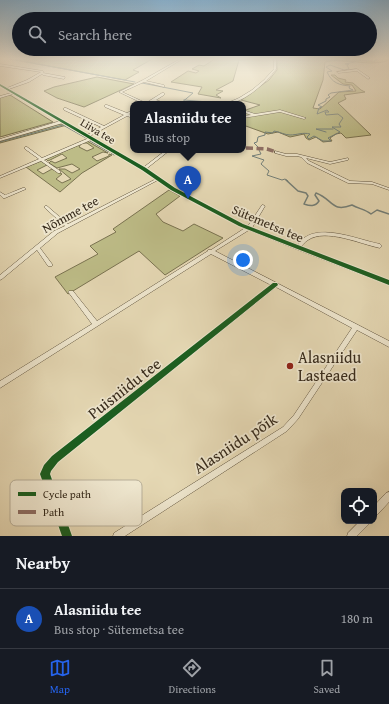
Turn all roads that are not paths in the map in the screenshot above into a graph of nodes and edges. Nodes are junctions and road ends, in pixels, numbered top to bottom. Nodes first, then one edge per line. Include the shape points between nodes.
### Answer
1 (23, 83) edge
2 (140, 83) edge
3 (152, 83) edge
4 (261, 83) edge
5 (0, 85) edge
6 (163, 86) dead end
7 (6, 89) junction
8 (14, 94) junction
9 (163, 94) dead end
10 (0, 97) edge
11 (154, 100) joint
12 (140, 101) edge
13 (157, 101) edge
14 (234, 101) edge
15 (106, 106) dead end
16 (66, 109) dead end
17 (246, 112) edge
18 (130, 113) edge
19 (126, 115) junction
20 (255, 115) junction
21 (130, 116) edge
22 (246, 116) edge
23 (304, 118) dead end
24 (62, 122) junction
25 (104, 127) junction
26 (87, 136) junction
27 (92, 138) junction
28 (0, 140) edge
29 (26, 148) dead end
30 (276, 152) dead end
31 (164, 153) edge
32 (302, 156) junction
33 (43, 159) junction
34 (347, 159) dead end
35 (330, 163) junction
36 (144, 169) junction
37 (59, 172) dead end
38 (327, 172) junction
39 (0, 177) edge
40 (158, 179) junction
41 (24, 189) dead end
42 (389, 189) edge
43 (0, 193) edge
44 (262, 206) dead end
45 (46, 207) dead end
46 (68, 226) junction
47 (247, 228) junction
48 (380, 246) dead end
49 (36, 247) junction
50 (298, 248) junction
51 (210, 252) junction
52 (50, 265) dead end
53 (0, 278) edge
54 (389, 283) edge
55 (275, 286) junction
56 (71, 292) dead end
57 (96, 324) junction
58 (355, 328) junction
59 (389, 344) edge
60 (0, 385) edge
61 (47, 480) edge
62 (389, 496) edge
63 (377, 509) edge
64 (142, 520) edge
65 (363, 524) edge
66 (63, 526) edge
67 (133, 526) edge
68 (67, 536) edge
69 (117, 536) edge
70 (351, 536) edge

1 - 7 street
2 - 12 street via 120,92
3 - 6 street
4 - 14 street
5 - 7 street
7 - 8 street
8 - 10 street
8 - 24 street
9 - 11 street
11 - 13 street
15 - 19 street
16 - 25 street
17 - 20 street
18 - 19 street
19 - 21 street
19 - 25 street
20 - 22 street
20 - 23 street via 280,111
24 - 26 street, Liiva tee
24 - 28 street, Liiva tee
25 - 26 street
26 - 27 street, Liiva tee
27 - 33 street
27 - 36 street, Liiva tee
29 - 33 street
30 - 32 street
31 - 36 street
32 - 35 street
32 - 38 street
33 - 37 street
33 - 39 street
34 - 35 street
35 - 38 street
36 - 40 street, Sütemetsa tee
38 - 42 street via 349,182 367,182
40 - 46 street, Nõmme tee
40 - 47 street, Sütemetsa tee
41 - 43 street via 4,197
44 - 47 street
45 - 46 street
46 - 49 street, Nõmme tee
47 - 50 street, Sütemetsa tee
47 - 51 street
48 - 50 street via 328,233 305,238
49 - 52 street
49 - 53 street, Nõmme tee
50 - 54 street, Sütemetsa tee
51 - 55 street
51 - 57 street
55 - 58 street
55 - 61 street, Puisniidu tee via 55,459 47,468 45,474
56 - 57 street
57 - 60 street
58 - 59 street
58 - 64 street, Alasniidu põik via 296,417 285,429
62 - 63 street
65 - 70 street
66 - 68 street, Puisniidu tee
67 - 69 street, Alasniidu põik

